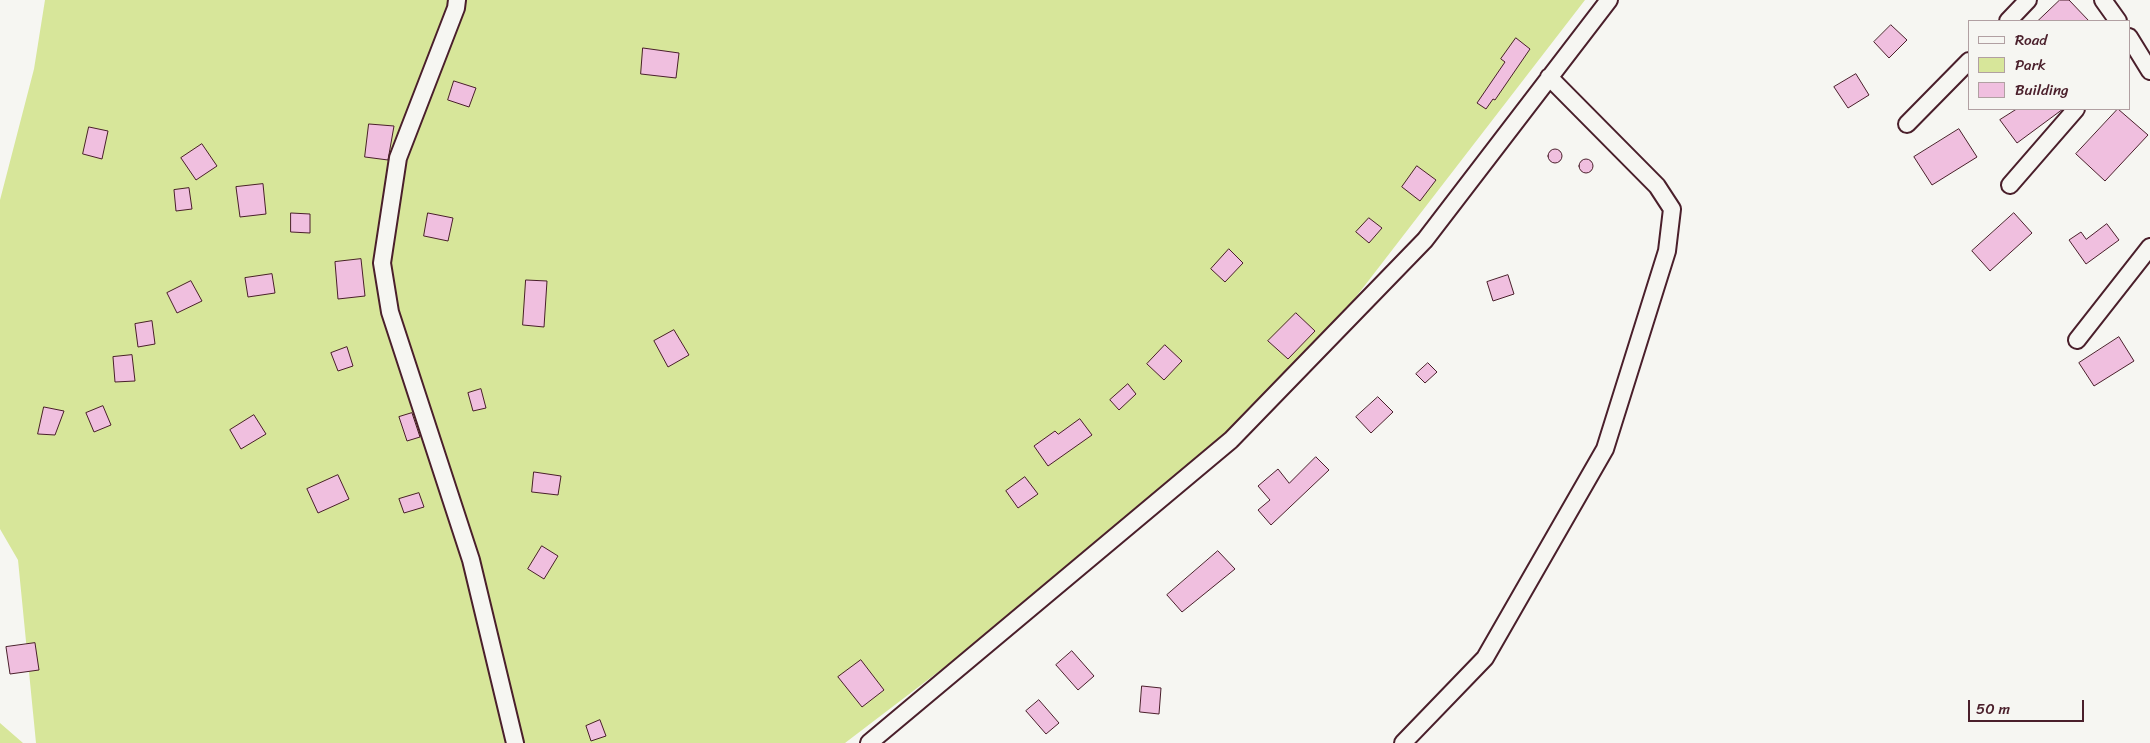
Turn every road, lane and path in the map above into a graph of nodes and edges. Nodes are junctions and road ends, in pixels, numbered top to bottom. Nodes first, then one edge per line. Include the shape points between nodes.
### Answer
1 (457, 0) edge
2 (1609, 0) edge
3 (2028, 0) edge
4 (2103, 0) edge
5 (2009, 20) edge
6 (2117, 20) edge
7 (2130, 43) edge
8 (1968, 62) edge
9 (2150, 71) edge
10 (1550, 77) junction
11 (2075, 110) edge
12 (1907, 124) dead end
13 (2010, 185) dead end
14 (2150, 248) edge
15 (2077, 340) dead end
16 (516, 743) edge
17 (869, 743) edge
18 (1403, 743) edge

1 - 16 street via 398,158 382,263 390,312 471,560
2 - 10 street
3 - 5 street
4 - 6 street
7 - 9 street
8 - 12 street
10 - 17 street via 1425,240 1231,440
10 - 18 street via 1657,186 1672,209 1667,251 1605,449 1485,658
11 - 13 street
14 - 15 street

